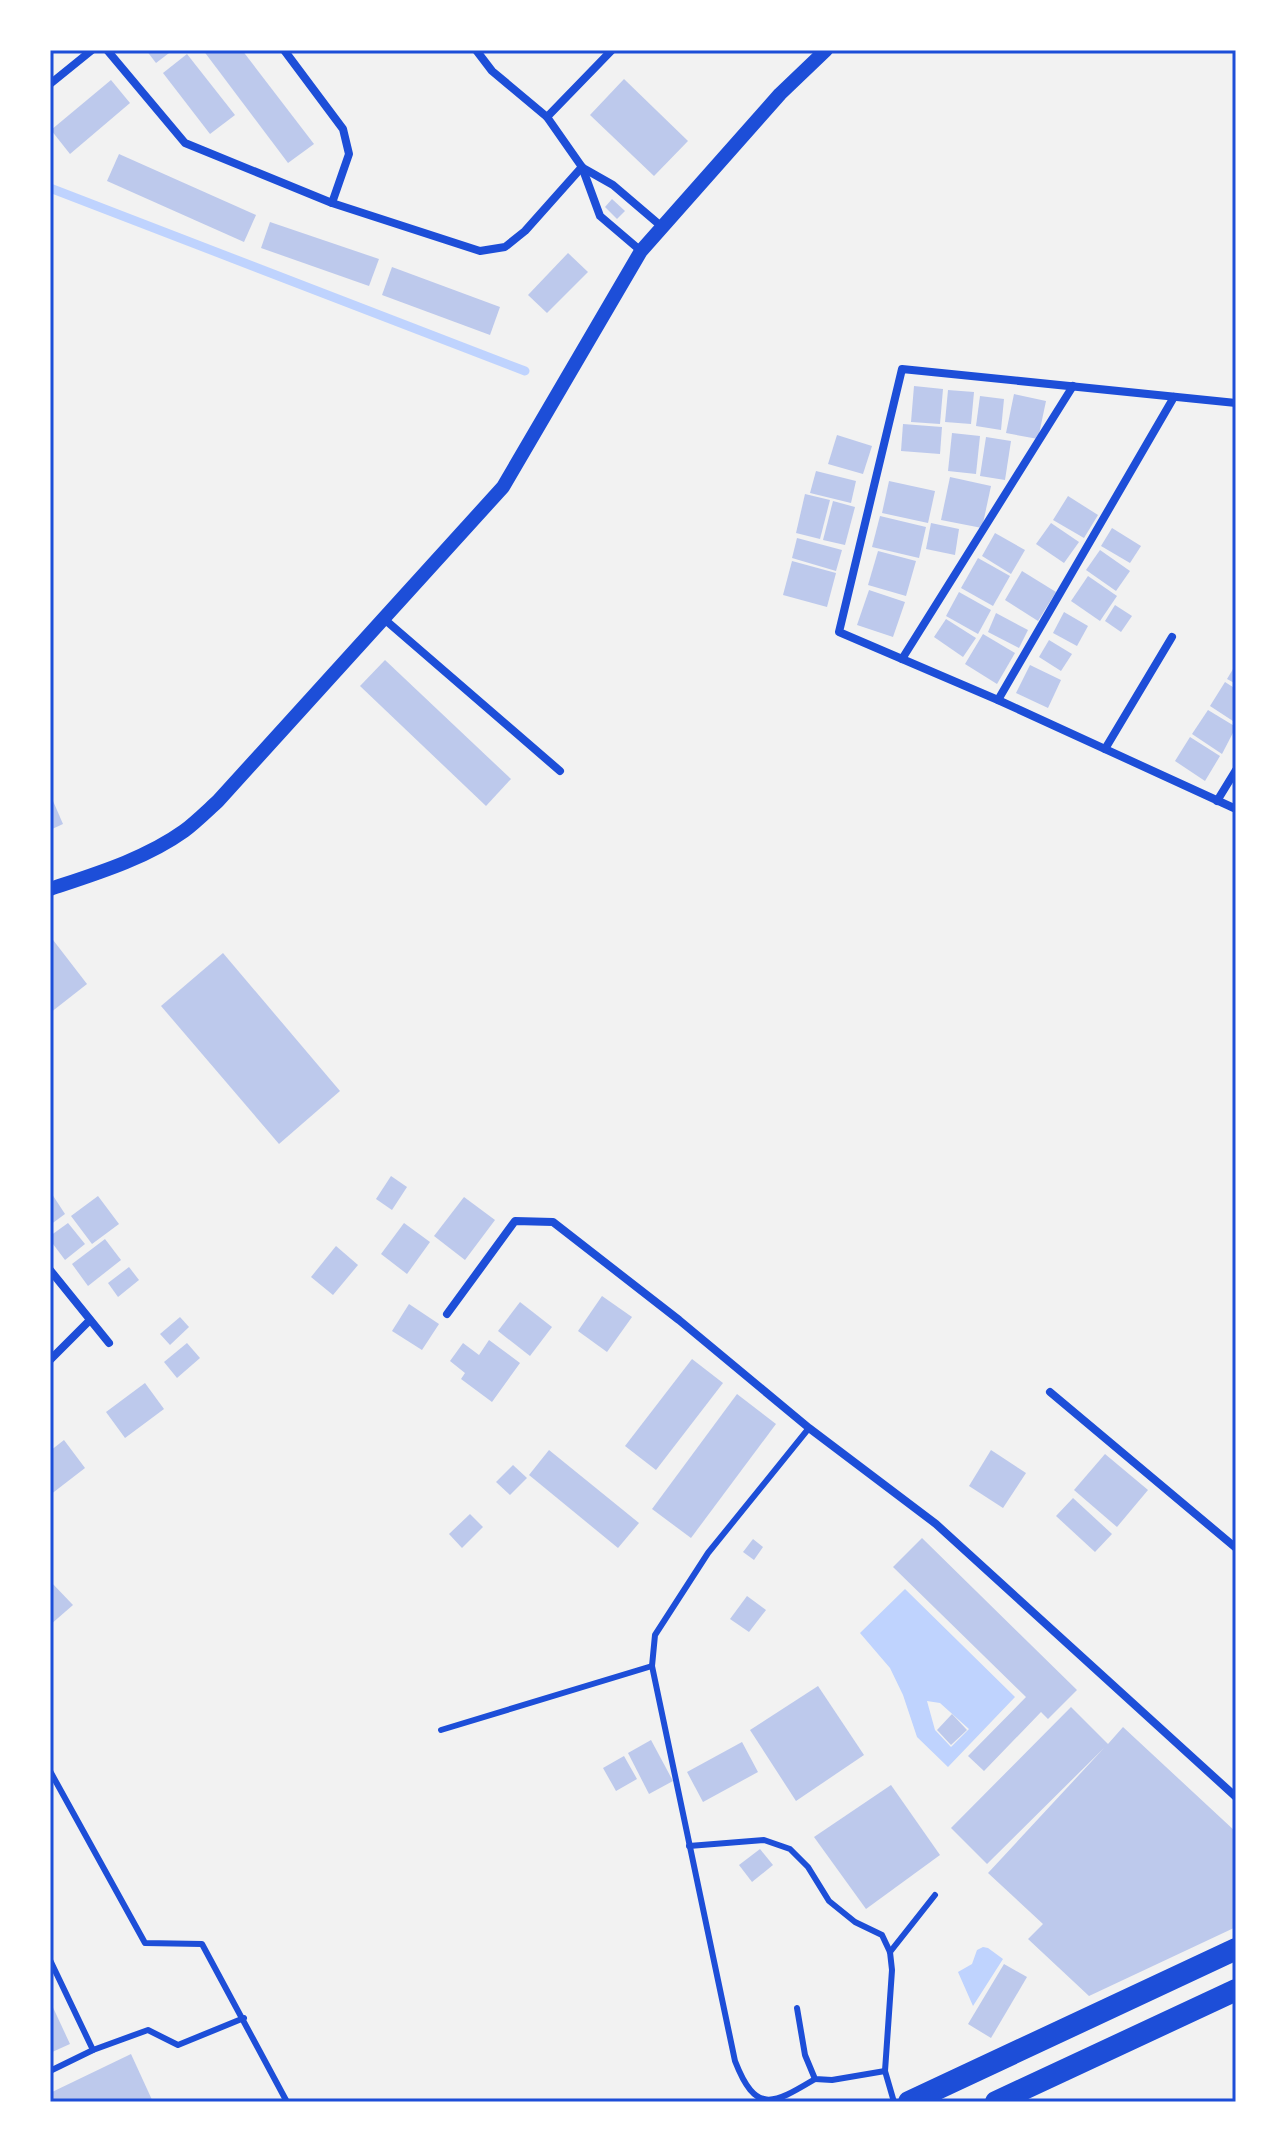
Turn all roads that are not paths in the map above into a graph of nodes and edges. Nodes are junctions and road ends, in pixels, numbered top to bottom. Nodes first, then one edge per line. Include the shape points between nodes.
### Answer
1 (92, 50) edge
2 (107, 50) edge
3 (284, 50) edge
4 (476, 50) edge
5 (612, 50) edge
6 (826, 50) edge
7 (50, 84) edge
8 (547, 117) junction
9 (582, 167) junction
10 (332, 203) junction
11 (661, 226) junction
12 (641, 251) junction
13 (1073, 386) junction
14 (1174, 397) junction
15 (1236, 403) edge
16 (383, 618) junction
17 (1172, 637) dead end
18 (902, 659) junction
19 (998, 700) junction
20 (1105, 749) junction
21 (1236, 770) edge
22 (560, 771) dead end
23 (1217, 801) junction
24 (1236, 809) edge
25 (50, 889) edge
26 (50, 1270) edge
27 (447, 1314) dead end
28 (90, 1320) junction
29 (109, 1343) dead end
30 (50, 1360) edge
31 (1050, 1392) dead end
32 (809, 1428) junction
33 (1236, 1548) edge
34 (652, 1666) junction
35 (441, 1730) dead end
36 (50, 1771) edge
37 (1236, 1797) edge
38 (689, 1846) junction
39 (935, 1895) dead end
40 (1236, 1949) edge
41 (890, 1952) junction
42 (50, 1960) edge
43 (1236, 1990) edge
44 (797, 2008) dead end
45 (244, 2018) junction
46 (93, 2050) junction
47 (50, 2071) edge
48 (885, 2071) junction
49 (815, 2079) junction
50 (287, 2102) edge
51 (894, 2102) edge
52 (909, 2102) edge
53 (996, 2102) edge

1 - 7 street
2 - 10 street via 185,143
3 - 10 street via 343,129 349,154
4 - 8 street via 492,71
5 - 8 street
6 - 11 street
8 - 9 street
9 - 10 street via 525,231 505,247 480,251
9 - 11 street via 613,185
9 - 12 street via 600,216
11 - 12 street
12 - 16 street via 503,487
13 - 14 street
13 - 18 street
13 - 18 street via 902,369 839,632
14 - 15 street
14 - 19 street
16 - 22 street
16 - 25 street via 218,801 184,831 106,871
17 - 20 street
18 - 19 street
19 - 20 street
20 - 23 street
21 - 23 street
23 - 24 street
26 - 28 street
27 - 32 street via 515,1221 553,1222
28 - 29 street
28 - 30 street
31 - 33 street
32 - 34 lane via 708,1553 655,1635
32 - 37 street via 936,1524
34 - 35 lane
34 - 38 lane
36 - 45 lane via 145,1943 202,1944
38 - 41 lane via 764,1840 790,1849 829,1901 882,1935
38 - 49 lane via 742,2080 759,2098 771,2101
39 - 41 lane
40 - 52 highway
41 - 48 lane
42 - 46 lane
43 - 53 highway
44 - 49 lane
45 - 46 lane via 178,2045 148,2030
45 - 50 lane
46 - 47 lane
48 - 49 lane
48 - 51 lane

